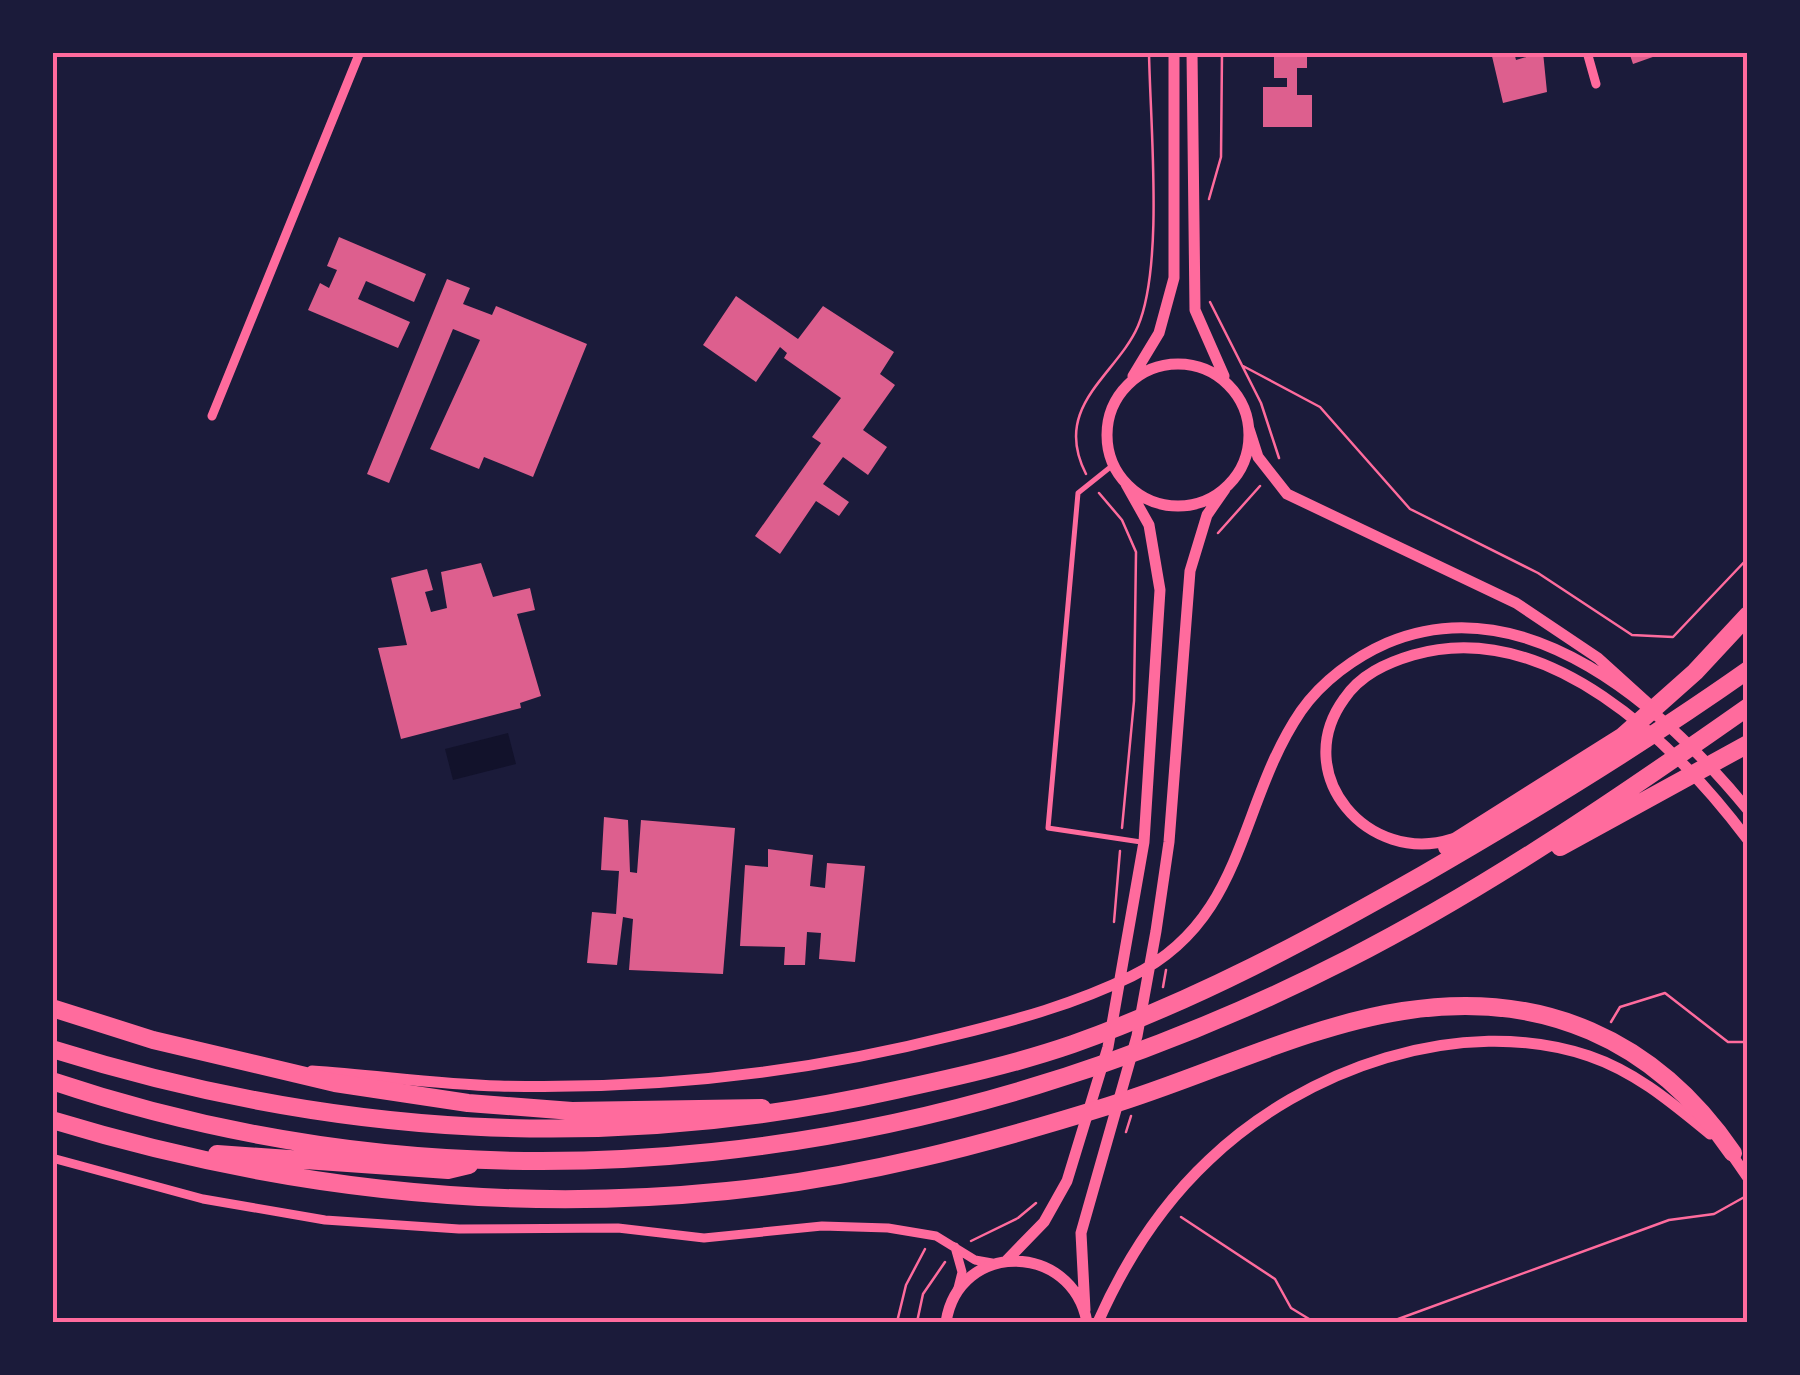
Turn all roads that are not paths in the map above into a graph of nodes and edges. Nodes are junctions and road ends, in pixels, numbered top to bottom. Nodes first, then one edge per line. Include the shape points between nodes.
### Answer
1 (360, 52) edge
2 (1174, 52) edge
3 (1192, 52) edge
4 (1586, 52) edge
5 (1596, 84) dead end
6 (1128, 384) junction
7 (1232, 388) junction
8 (212, 416) dead end
9 (1249, 429) junction
10 (1113, 465) junction
11 (1126, 484) junction
12 (1225, 489) junction
13 (1748, 614) edge
14 (1748, 670) edge
15 (1623, 685) junction
16 (1748, 707) edge
17 (1748, 744) edge
18 (1748, 810) edge
19 (1487, 823) junction
20 (1748, 840) edge
21 (1144, 842) junction
22 (1517, 862) junction
23 (1434, 868) junction
24 (52, 1008) edge
25 (52, 1049) edge
26 (280, 1068) junction
27 (52, 1081) edge
28 (792, 1113) junction
29 (52, 1120) edge
30 (181, 1152) junction
31 (1733, 1153) junction
32 (52, 1158) edge
33 (482, 1161) junction
34 (1748, 1178) edge
35 (957, 1249) junction
36 (1007, 1260) junction
37 (992, 1264) junction
38 (958, 1290) junction
39 (1086, 1316) edge
40 (946, 1322) edge
41 (1098, 1322) edge

1 - 8 street
2 - 6 street via 1174,278 1159,333
3 - 7 street via 1195,310
4 - 5 street
6 - 7 street via 1146,370 1180,364 1214,373
6 - 10 street via 1107,422
7 - 9 street
9 - 12 street via 1248,452
9 - 15 street via 1258,456 1287,494 1486,586 1559,630
10 - 11 street
10 - 21 lane via 1078,493 1048,828
11 - 12 street via 1174,506
11 - 21 street via 1150,525 1159,574
12 - 39 street via 1207,515 1190,571 1156,931 1137,1036 1081,1233
13 - 19 highway via 1622,736
14 - 23 highway via 1528,815
15 - 18 street via 1686,740
15 - 26 street via 1554,648 1493,629 1438,630 1374,649 1322,688 1289,730 1236,862 1195,931 1136,974 1058,1008 829,1063 687,1081 498,1086
16 - 22 highway
17 - 22 highway via 1559,847
19 - 20 street via 1424,846 1381,837 1354,819 1337,798 1326,756 1336,712 1352,689 1377,668 1405,657 1474,648 1529,658 1604,700 1655,740
19 - 23 highway via 1445,849
21 - 36 street via 1108,1046 1078,1146 1054,1208
22 - 33 highway via 1349,959 1256,1002 1144,1050 1006,1097 756,1149 600,1162
23 - 28 highway via 1275,959 1089,1038 1009,1065
24 - 26 highway via 153,1040
25 - 28 highway via 224,1096 413,1124 606,1130
26 - 28 highway via 335,1083 517,1108 755,1107
27 - 33 highway via 251,1132
29 - 30 highway
30 - 31 highway via 297,1180 422,1194 545,1200 729,1191 972,1147 1364,1020 1460,1006 1534,1014 1625,1048 1691,1096
30 - 33 highway via 448,1170
31 - 34 street
31 - 41 street via 1666,1097 1613,1066 1531,1042 1476,1042 1380,1061 1310,1090 1234,1139 1166,1207 1117,1280
32 - 35 street via 204,1199 394,1227 618,1228 704,1238 838,1226 936,1236
35 - 37 street
35 - 38 street
36 - 37 street
36 - 39 street via 1056,1270
37 - 38 street
38 - 40 street

